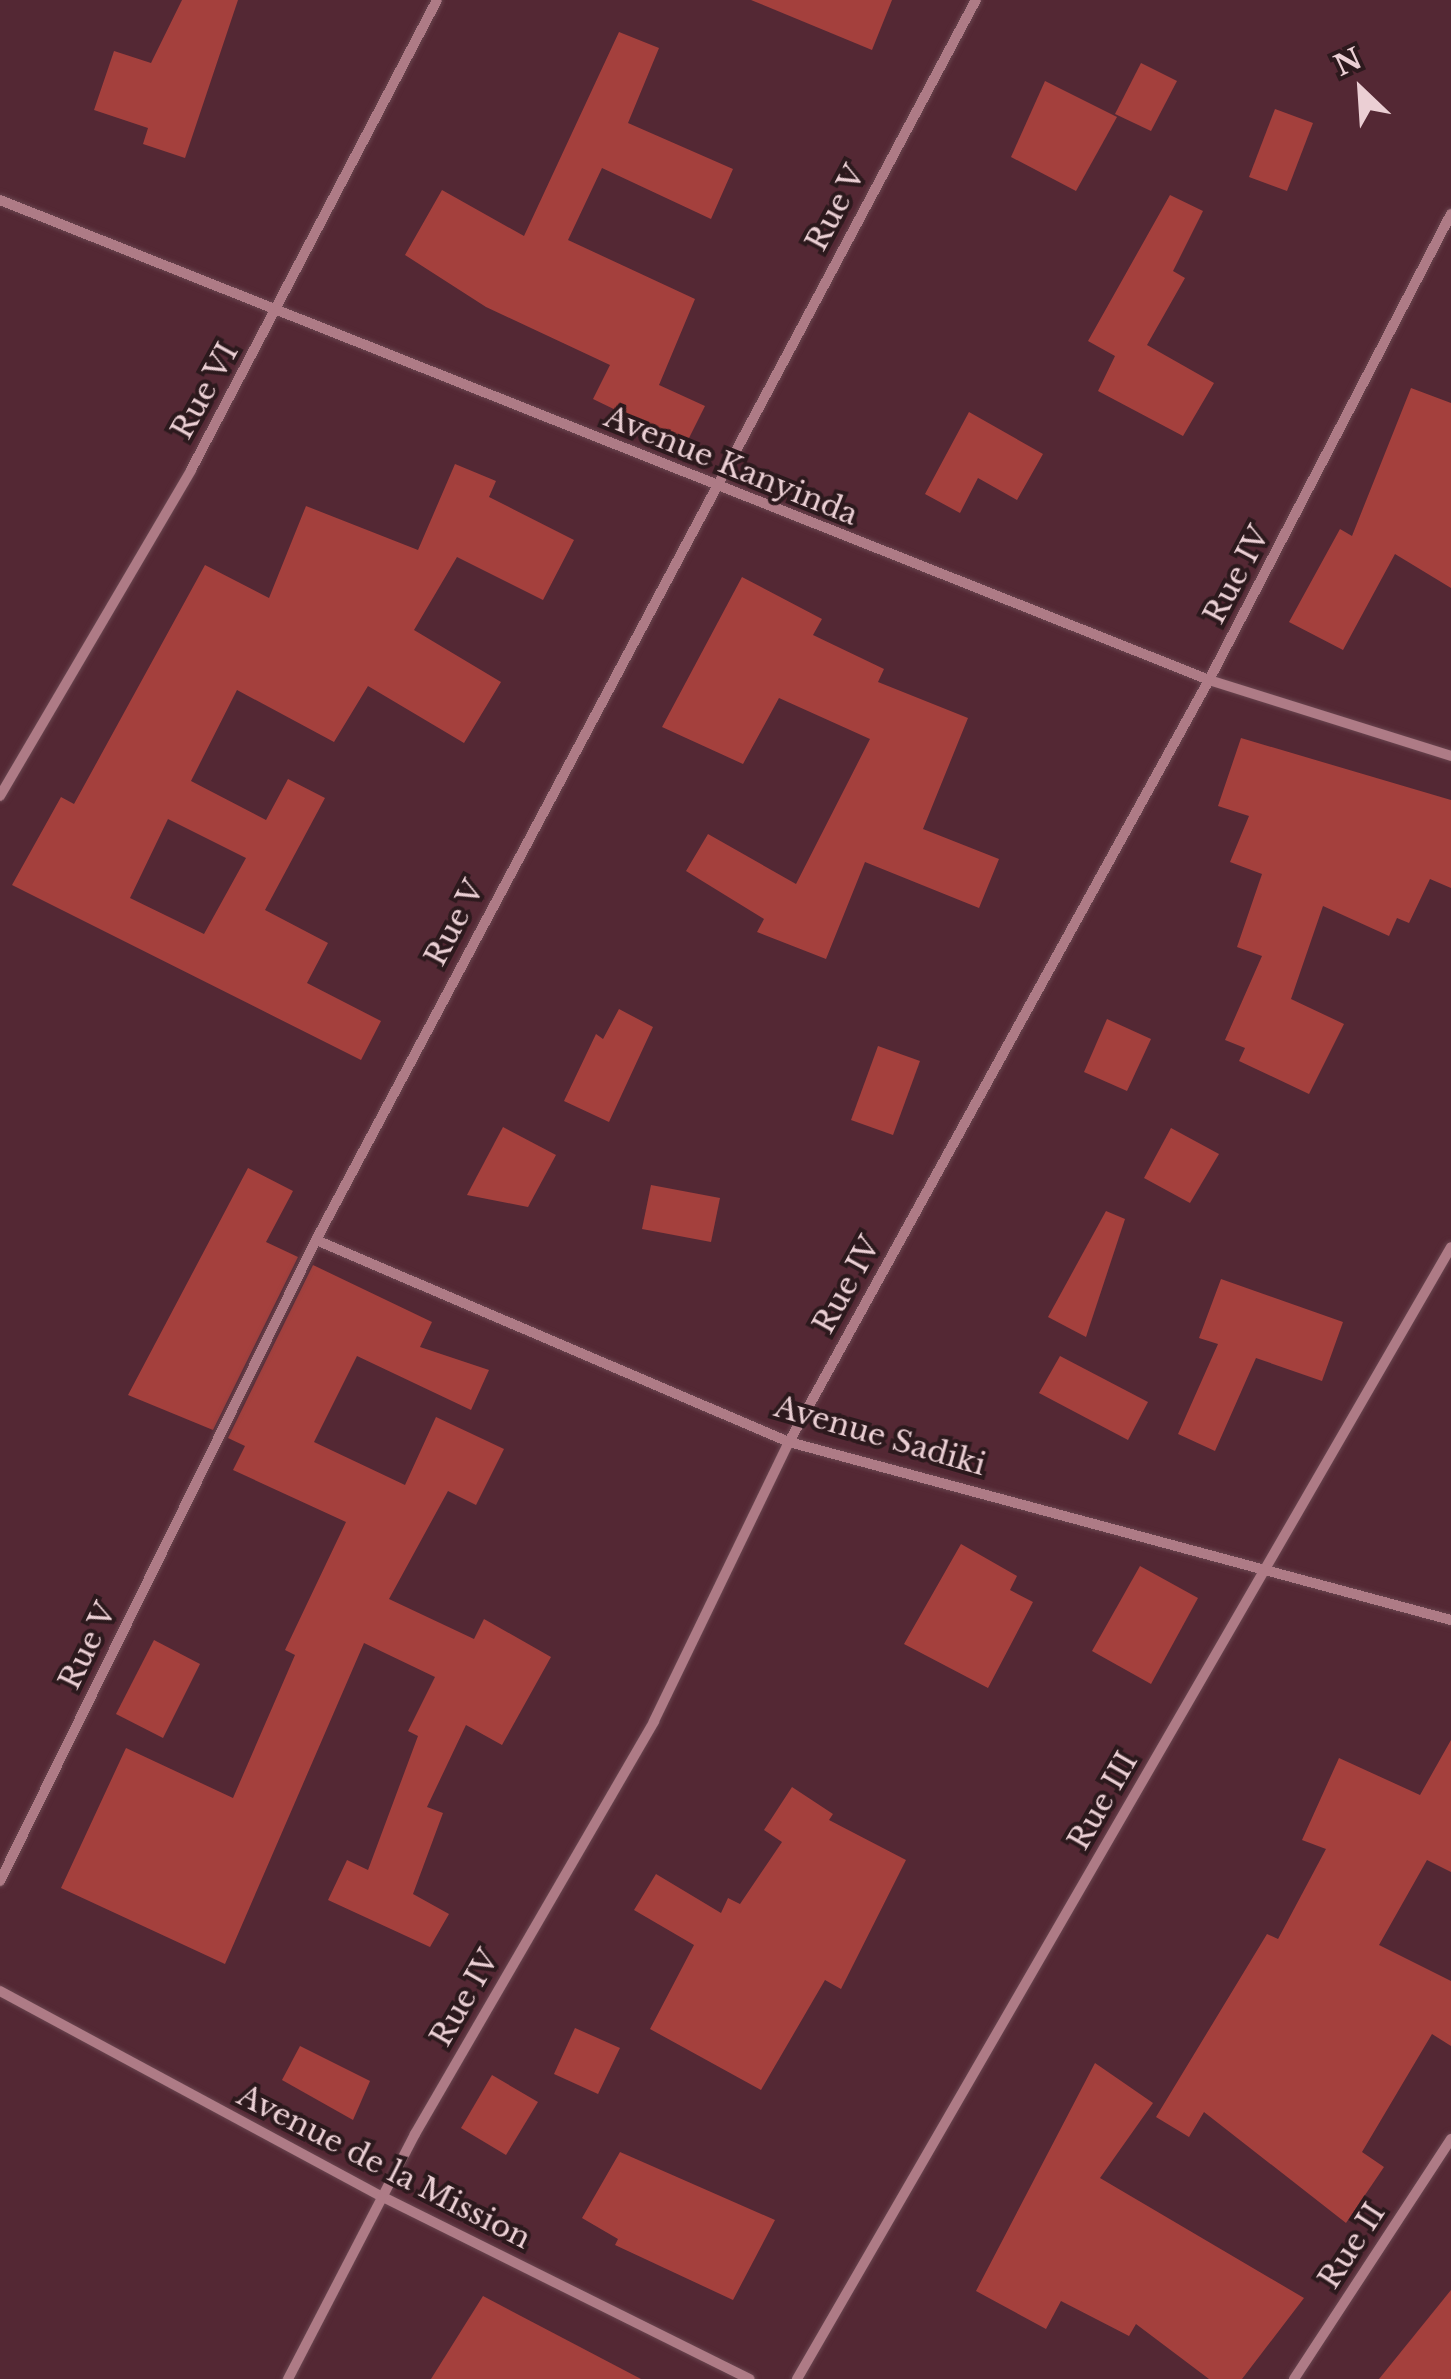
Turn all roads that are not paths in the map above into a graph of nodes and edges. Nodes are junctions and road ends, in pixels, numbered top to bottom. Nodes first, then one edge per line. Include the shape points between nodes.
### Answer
1 (437, 0) edge
2 (976, 0) edge
3 (0, 200) edge
4 (1451, 214) edge
5 (280, 307) junction
6 (712, 488) junction
7 (1209, 680) junction
8 (1451, 756) edge
9 (0, 796) edge
10 (316, 1240) junction
11 (1451, 1247) edge
12 (789, 1442) junction
13 (1269, 1564) junction
14 (1451, 1620) edge
15 (0, 1881) edge
16 (0, 1991) edge
17 (1451, 2139) edge
18 (385, 2198) junction
19 (288, 2379) edge
20 (749, 2379) edge
21 (797, 2379) edge
22 (1294, 2379) edge

1 - 5 street, Rue VI
2 - 6 street, Rue V
3 - 5 street, Avenue Kanyinda
4 - 7 street, Rue IV
5 - 6 street, Avenue Kanyinda
5 - 9 street, Rue VI
6 - 7 street, Avenue Kanyinda
6 - 10 street, Rue V
7 - 8 street, Avenue Kanyinda
7 - 12 street, Rue IV
10 - 12 street, Avenue Sadiki
10 - 15 street, Rue V
11 - 13 street, Rue III
12 - 13 street, Avenue Sadiki
12 - 18 street, Rue IV via 654,1722
13 - 14 street, Avenue Sadiki
13 - 21 street, Rue III
16 - 18 street, Avenue de la Mission
17 - 22 street, Rue II
18 - 19 street, Rue IV
18 - 20 street, Avenue de la Mission

